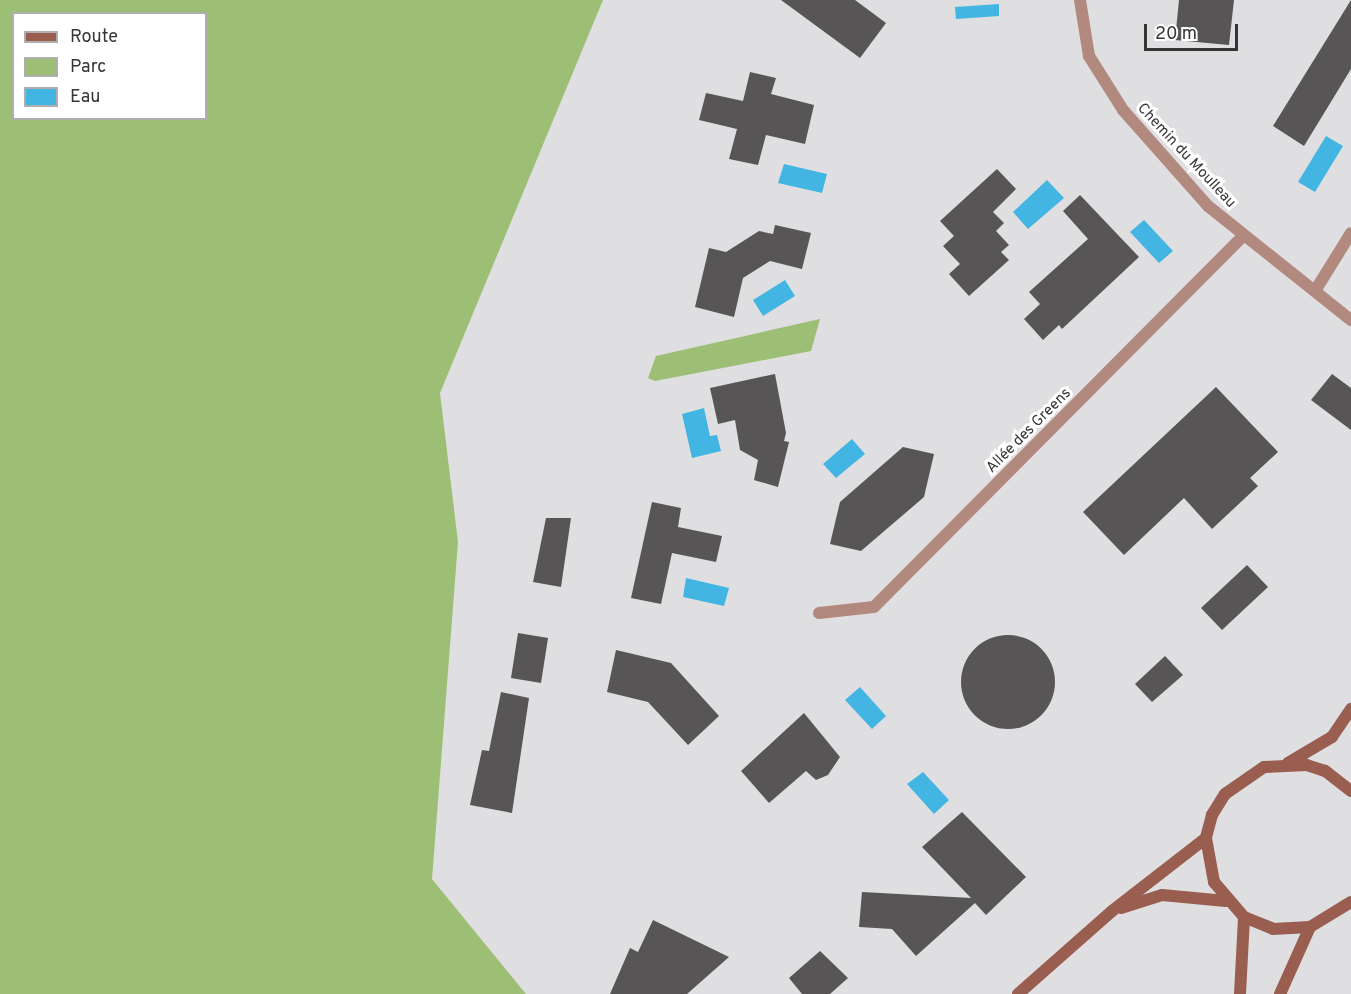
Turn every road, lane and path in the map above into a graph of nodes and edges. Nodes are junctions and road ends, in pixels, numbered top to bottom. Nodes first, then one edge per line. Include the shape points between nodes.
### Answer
1 (1080, 0) edge
2 (1351, 233) edge
3 (1243, 236) junction
4 (1315, 291) junction
5 (1351, 320) edge
6 (819, 613) dead end
7 (1351, 709) edge
8 (1288, 763) junction
9 (1351, 791) edge
10 (1206, 838) junction
11 (1226, 901) junction
12 (1351, 902) edge
13 (1112, 911) junction
14 (1244, 917) junction
15 (1311, 927) junction
16 (1018, 994) edge
17 (1240, 994) edge
18 (1280, 994) edge

1 - 3 street, Chemin du Moulleau via 1089,56 1103,84 1208,206
2 - 4 street
3 - 4 street, Chemin du Moulleau
3 - 6 street, Allée des Greens via 874,607
4 - 5 street, Chemin du Moulleau
7 - 8 main road via 1332,737
8 - 9 main road via 1325,771
8 - 10 main road via 1264,767 1231,789 1212,815
10 - 11 main road via 1207,861
10 - 13 main road
11 - 13 main road via 1162,895
11 - 14 main road
12 - 15 main road
13 - 16 main road
14 - 15 main road via 1273,928
14 - 17 main road
15 - 18 main road via 1292,959

